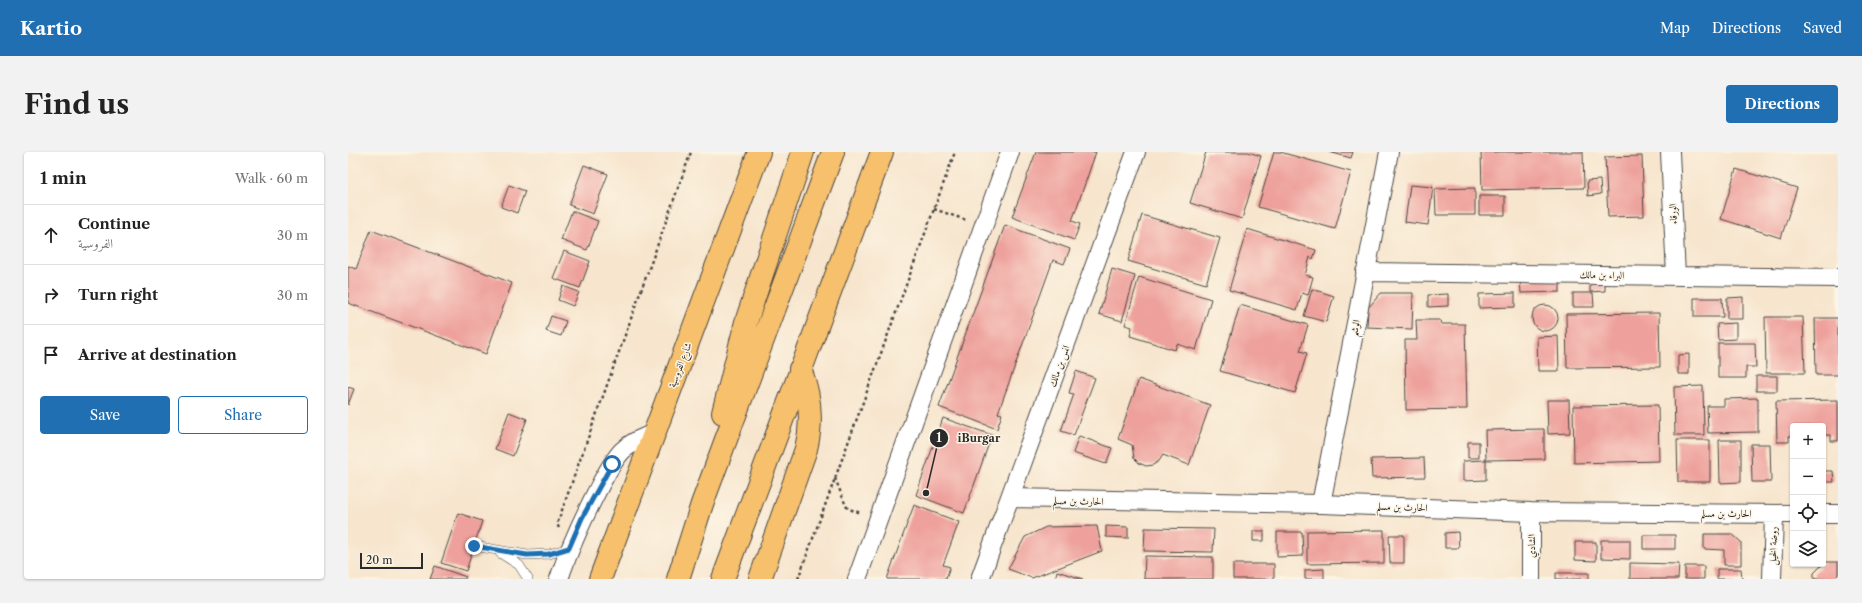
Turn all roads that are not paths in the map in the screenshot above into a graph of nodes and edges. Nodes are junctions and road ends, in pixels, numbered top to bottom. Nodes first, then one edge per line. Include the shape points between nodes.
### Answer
1 (759, 152) edge
2 (803, 152) edge
3 (833, 152) edge
4 (882, 152) edge
5 (1010, 152) edge
6 (1136, 152) edge
7 (1390, 152) edge
8 (1670, 152) edge
9 (1365, 272) junction
10 (1676, 276) junction
11 (1838, 278) edge
12 (800, 369) junction
13 (654, 433) junction
14 (1011, 498) junction
15 (702, 504) junction
16 (1321, 504) junction
17 (1531, 512) junction
18 (1774, 514) junction
19 (1790, 514) edge
20 (1826, 514) edge
21 (1838, 514) edge
22 (474, 546) dead end
23 (569, 548) junction
24 (498, 551) junction
25 (528, 579) edge
26 (559, 579) edge
27 (600, 579) edge
28 (678, 579) edge
29 (723, 579) edge
30 (760, 579) edge
31 (857, 579) edge
32 (980, 579) edge
33 (1531, 579) edge
34 (1772, 579) edge

1 - 13 highway, شارع الفروسية
2 - 15 highway via 746,322
3 - 15 highway
4 - 12 highway
5 - 31 street
6 - 14 street, انس بن مالك
7 - 9 street, الوشم
8 - 10 street, الورقاء
9 - 10 street, البراء بن مالك
9 - 16 street, الوشم
10 - 11 street, البراء بن مالك
12 - 29 highway
12 - 30 highway via 811,408 809,435
13 - 23 street via 628,446 612,464 582,518
13 - 27 highway, شارع الفروسية
14 - 16 street, الحارث بن مسلم
14 - 32 street, انس بن مالك
15 - 28 highway
16 - 17 street, الحارث بن مسلم
17 - 18 street, الحارث بن مسلم
17 - 33 street, الشادي
18 - 19 street, الحارث بن مسلم
18 - 34 street, روضة الخيل
20 - 21 street
22 - 24 lane
23 - 24 lane via 534,555
23 - 26 street
24 - 25 lane via 519,565

